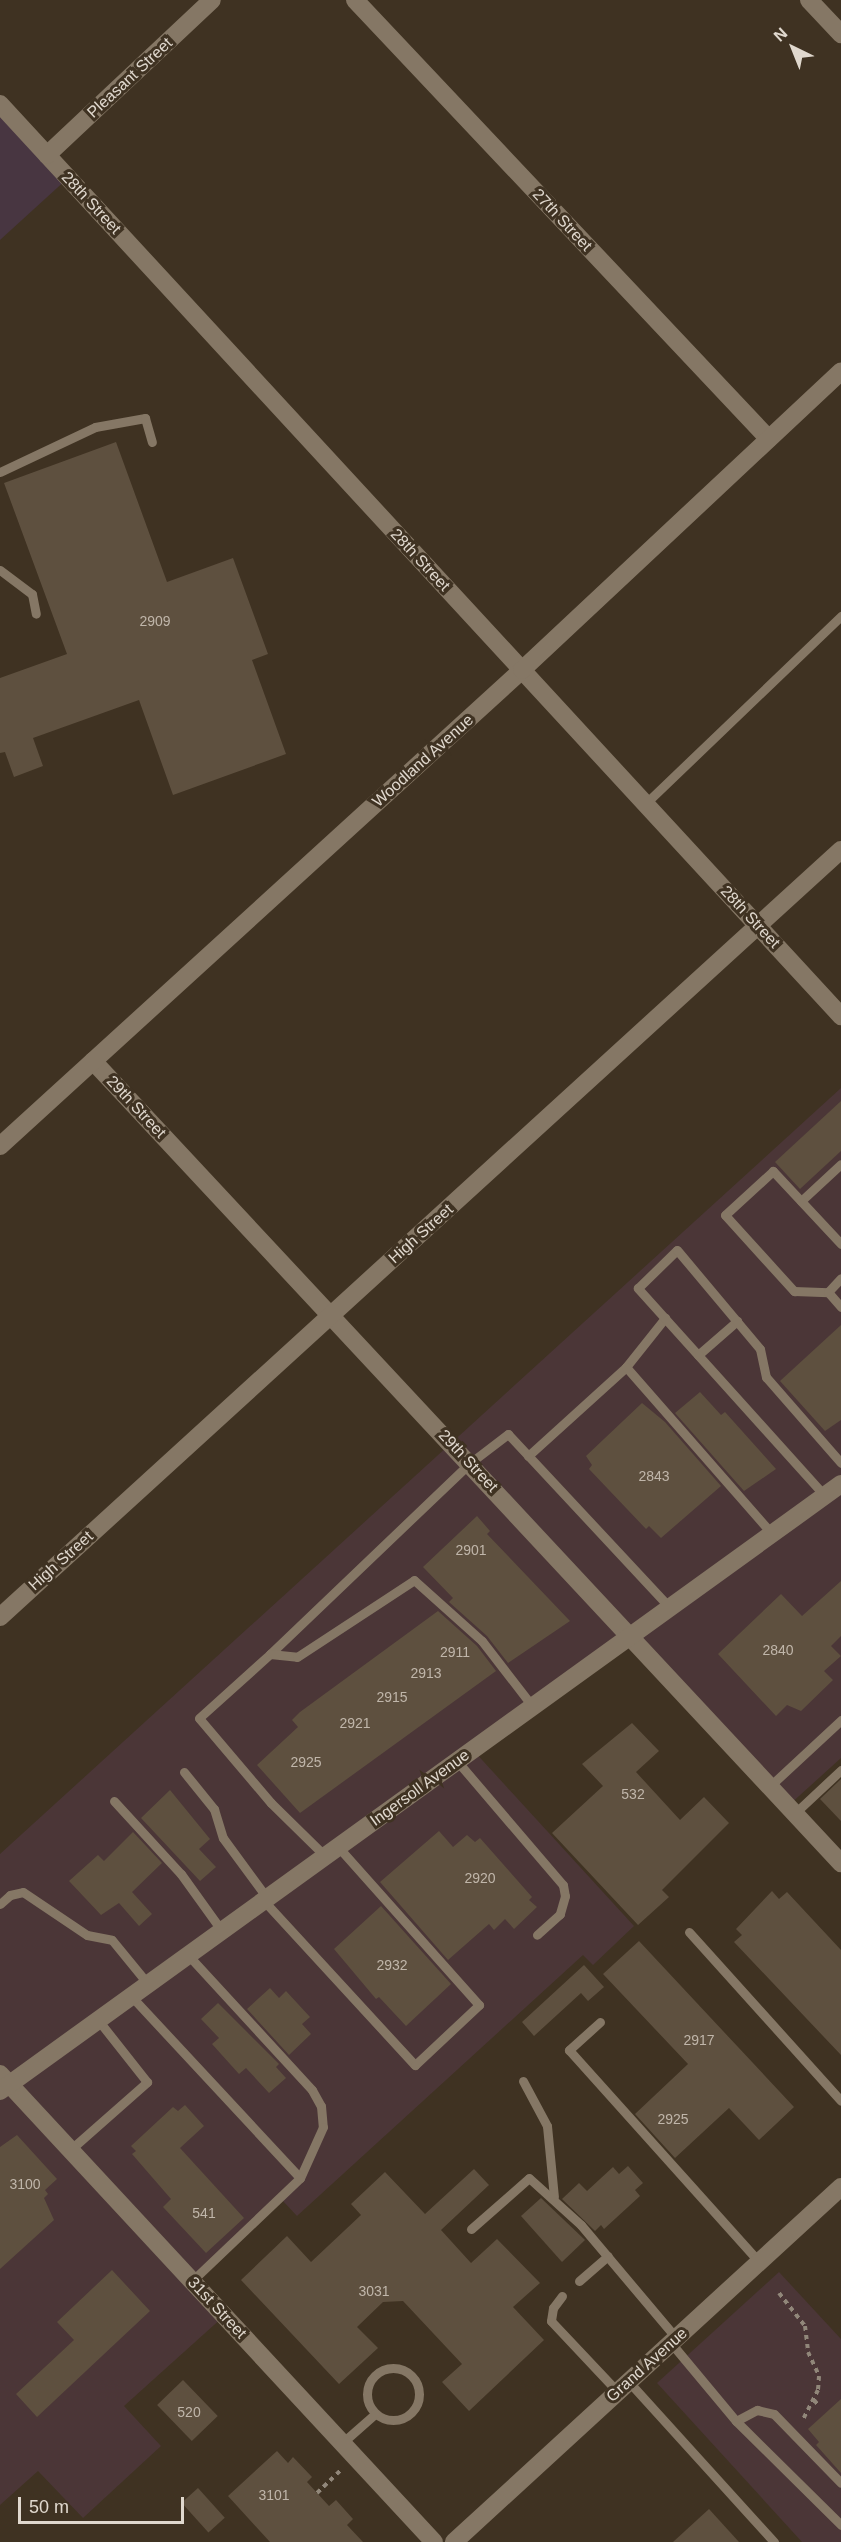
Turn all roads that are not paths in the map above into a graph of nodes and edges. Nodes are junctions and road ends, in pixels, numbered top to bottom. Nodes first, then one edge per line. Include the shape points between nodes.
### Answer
1 (212, 0) edge
2 (356, 0) edge
3 (809, 0) edge
4 (841, 34) edge
5 (0, 104) edge
6 (47, 155) junction
7 (841, 372) edge
8 (769, 439) junction
9 (152, 442) dead end
10 (0, 472) edge
11 (0, 570) edge
12 (36, 614) dead end
13 (841, 616) edge
14 (522, 670) junction
15 (645, 804) junction
16 (841, 850) edge
17 (759, 927) junction
18 (841, 1016) edge
19 (93, 1061) junction
20 (0, 1146) edge
21 (841, 1164) edge
22 (801, 1201) junction
23 (841, 1244) edge
24 (841, 1278) edge
25 (828, 1292) junction
26 (841, 1307) edge
27 (331, 1316) junction
28 (665, 1318) junction
29 (737, 1321) junction
30 (698, 1355) junction
31 (626, 1367) junction
32 (528, 1456) junction
33 (470, 1463) junction
34 (841, 1463) edge
35 (841, 1484) edge
36 (825, 1496) junction
37 (772, 1534) junction
38 (670, 1608) junction
39 (0, 1617) edge
40 (631, 1636) junction
41 (270, 1654) junction
42 (533, 1707) junction
43 (841, 1720) edge
44 (457, 1761) junction
45 (841, 1770) edge
46 (184, 1772) dead end
47 (770, 1786) junction
48 (114, 1801) dead end
49 (795, 1813) junction
50 (331, 1852) junction
51 (841, 1863) edge
52 (265, 1900) junction
53 (0, 1904) edge
54 (222, 1931) junction
55 (689, 1932) dead end
56 (537, 1935) dead end
57 (188, 1955) junction
58 (148, 1984) junction
59 (131, 1996) junction
60 (98, 2020) junction
61 (600, 2022) dead end
62 (523, 2081) dead end
63 (3, 2083) edge
64 (841, 2101) edge
65 (70, 2150) junction
66 (300, 2178) junction
67 (841, 2187) edge
68 (554, 2197) junction
69 (471, 2229) dead end
70 (608, 2256) junction
71 (759, 2262) junction
72 (192, 2281) junction
73 (579, 2281) dead end
74 (562, 2296) dead end
75 (673, 2341) junction
76 (623, 2387) junction
77 (375, 2414) junction
78 (736, 2421) junction
79 (342, 2444) junction
80 (841, 2483) edge
81 (841, 2525) edge
82 (434, 2542) edge
83 (454, 2542) edge
84 (774, 2542) edge

1 - 6 street, Pleasant Street
2 - 8 street, 27th Street
3 - 4 street
5 - 6 street, 28th Street
6 - 14 street, 28th Street
7 - 8 street, Woodland Avenue
8 - 14 street, Woodland Avenue
9 - 10 lane via 145,418 95,427
11 - 12 lane via 32,594
13 - 15 lane
14 - 15 street, 28th Street
14 - 19 street, Woodland Avenue
15 - 17 street, 28th Street
16 - 17 street, High Street
17 - 18 street, 28th Street
17 - 27 street, High Street
19 - 20 street, Woodland Avenue
19 - 27 street, 29th Street
21 - 22 lane
22 - 23 lane
22 - 25 lane via 773,1171 725,1215 794,1291
24 - 25 lane
25 - 26 lane
27 - 33 street, 29th Street
27 - 39 street, High Street
28 - 29 lane via 638,1288 678,1250
28 - 30 lane
28 - 31 lane
29 - 30 lane
29 - 34 lane via 760,1349 766,1377
30 - 36 lane
31 - 32 lane
31 - 37 lane
32 - 33 lane via 508,1434
32 - 38 lane
33 - 40 street, 29th Street
33 - 41 lane
35 - 36 street, Ingersoll Avenue
36 - 37 street, Ingersoll Avenue
37 - 38 street, Ingersoll Avenue
38 - 40 street, Ingersoll Avenue
40 - 42 street, Ingersoll Avenue
40 - 47 street, 29th Street
41 - 42 lane via 297,1657 414,1580 482,1641
41 - 50 lane via 199,1718 271,1803
42 - 44 street, Ingersoll Avenue
43 - 47 lane
44 - 50 street, Ingersoll Avenue
44 - 56 lane via 562,1885 565,1896 561,1914
45 - 49 lane
46 - 52 lane via 214,1809 223,1839
47 - 49 street, 29th Street
48 - 54 lane via 181,1874
49 - 51 street, 29th Street
50 - 52 street, Ingersoll Avenue
50 - 52 lane via 479,2005 414,2065
52 - 54 street, Ingersoll Avenue
53 - 58 lane via 10,1895 23,1892 87,1935 112,1940
54 - 57 street, Ingersoll Avenue
55 - 64 lane
57 - 58 street, Ingersoll Avenue
57 - 66 lane via 316,2098 323,2127
58 - 59 street, Ingersoll Avenue
59 - 60 street, Ingersoll Avenue
59 - 66 lane
60 - 63 street, Ingersoll Avenue
60 - 65 lane via 147,2082
61 - 71 lane via 569,2050
62 - 68 lane via 547,2126
63 - 65 street, 31st Street
65 - 72 street, 31st Street
66 - 72 lane
67 - 71 street, Grand Avenue
68 - 69 lane via 529,2178
68 - 70 lane
70 - 73 lane
70 - 75 lane
71 - 75 street, Grand Avenue
72 - 79 street, 31st Street
74 - 76 lane via 553,2308 551,2321
75 - 76 street, Grand Avenue
75 - 78 lane
76 - 83 street, Grand Avenue
76 - 84 lane
77 - 77 lane via 367,2398 370,2381 384,2370 409,2374 419,2396 413,2411 398,2420
77 - 79 lane
78 - 80 lane via 763,2410 782,2420
78 - 81 lane
79 - 82 street, 31st Street

